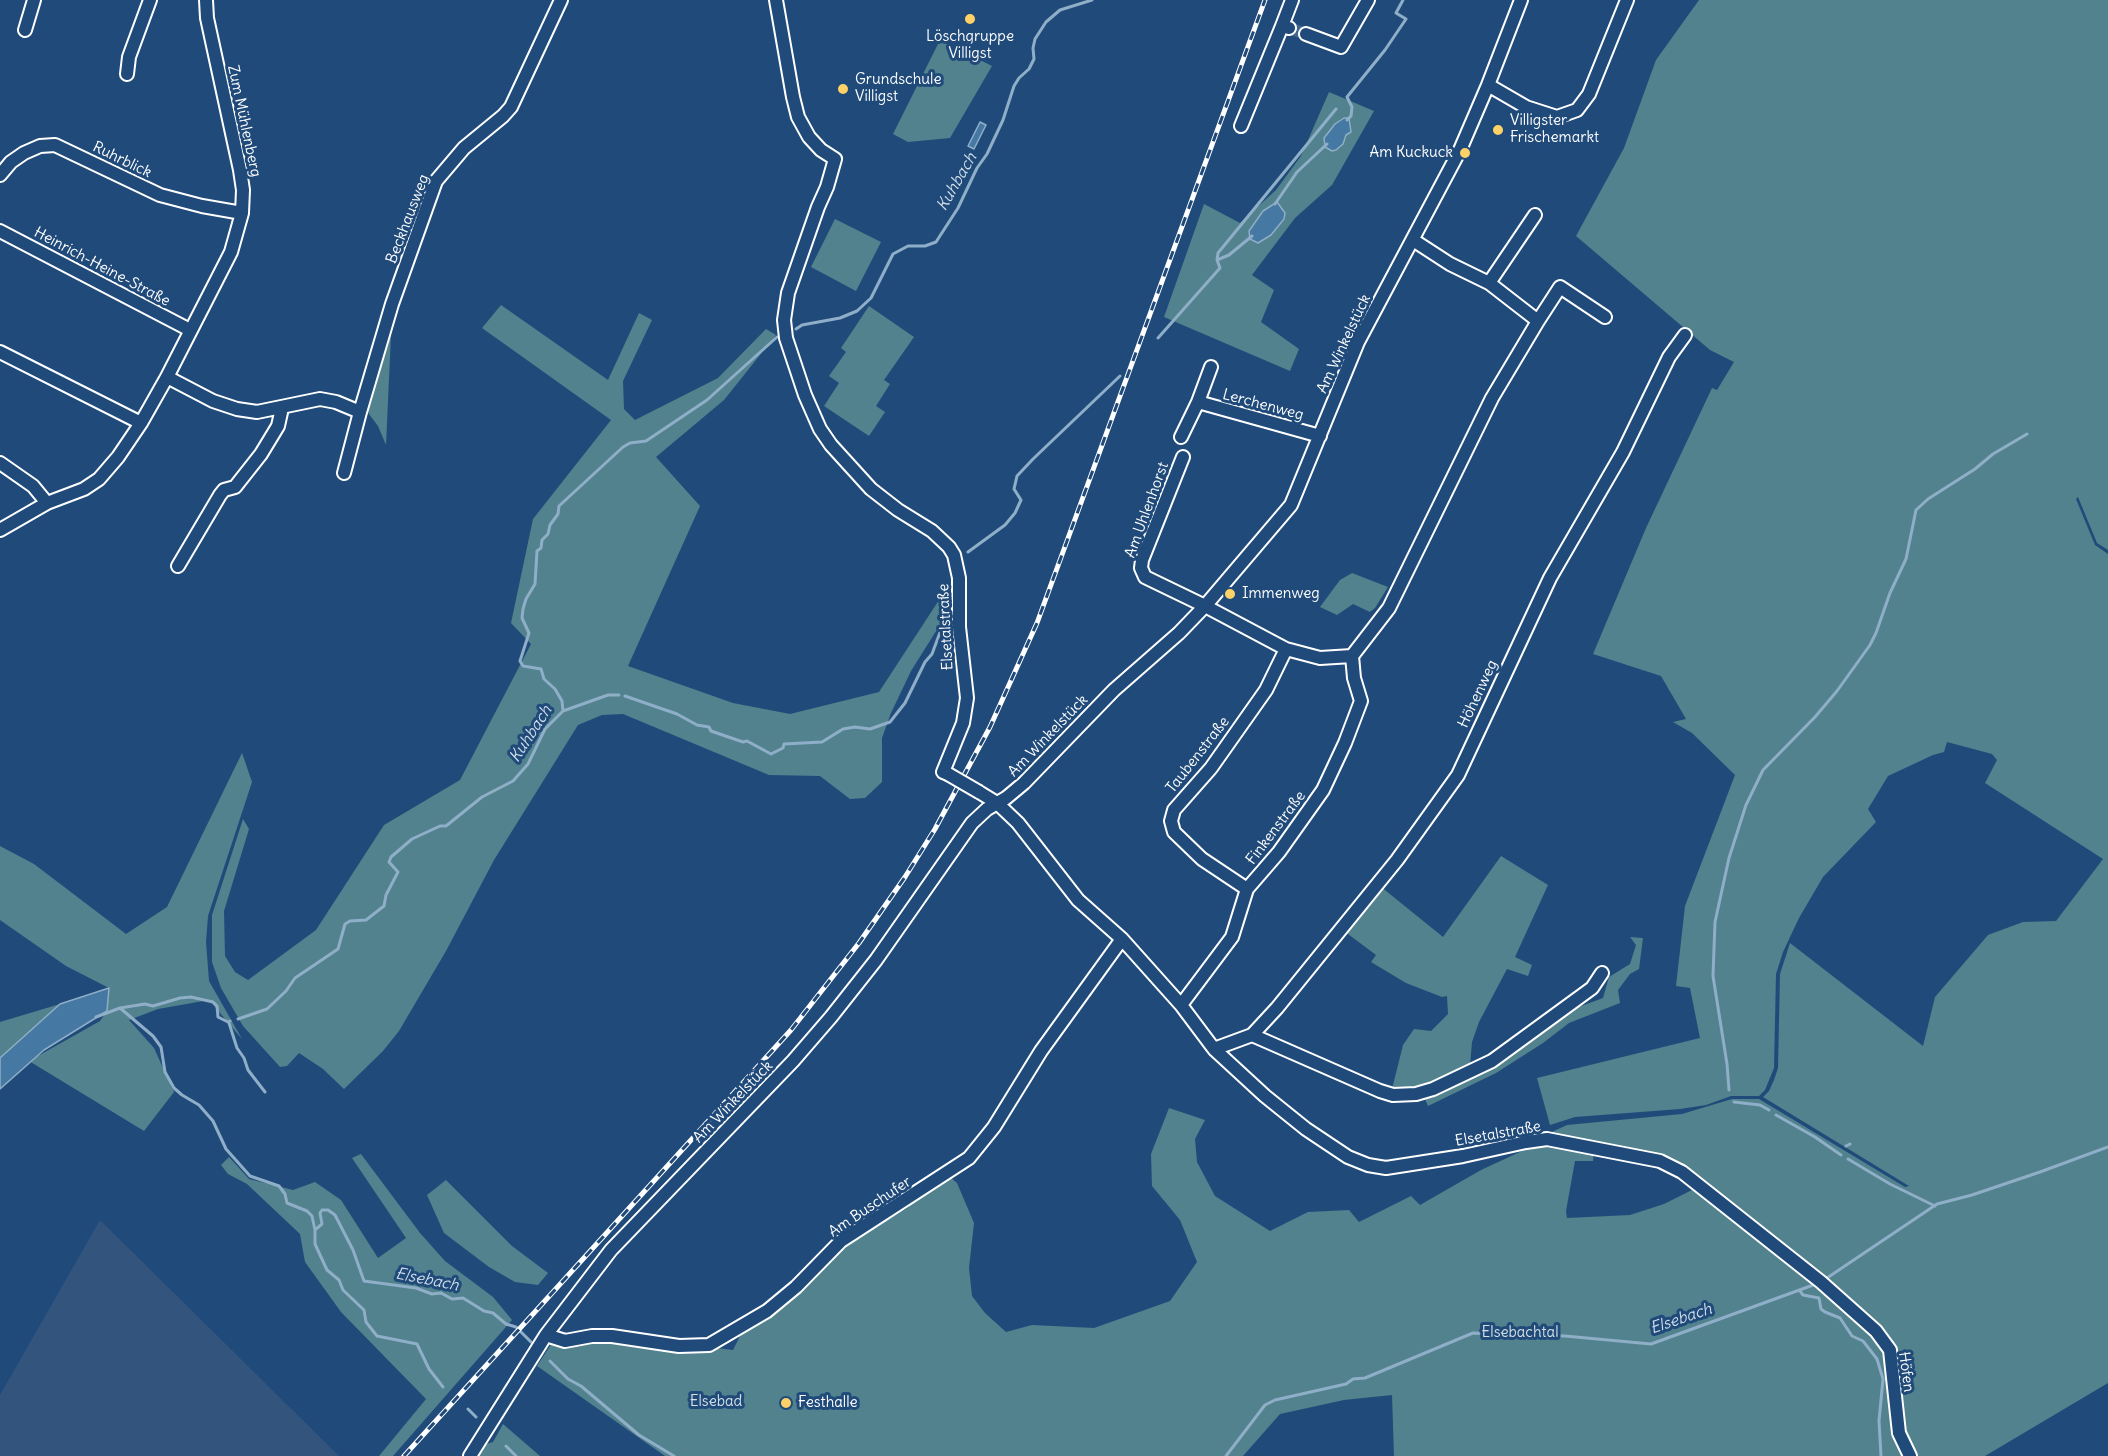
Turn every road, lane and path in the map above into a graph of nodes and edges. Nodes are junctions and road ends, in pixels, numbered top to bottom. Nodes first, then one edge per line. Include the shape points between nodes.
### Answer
1 (34, 0) edge
2 (150, 0) edge
3 (206, 0) edge
4 (561, 0) edge
5 (776, 0) edge
6 (1292, 0) edge
7 (1368, 0) edge
8 (1521, 0) edge
9 (1627, 0) edge
10 (26, 30) dead end
11 (1306, 34) tunnel mouth
12 (127, 74) dead end
13 (1488, 85) junction
14 (1240, 126) dead end
15 (0, 175) edge
16 (242, 213) junction
17 (1535, 215) dead end
18 (0, 231) edge
19 (1413, 240) junction
20 (1489, 283) junction
21 (1605, 317) dead end
22 (1538, 321) junction
23 (190, 330) junction
24 (1685, 335) dead end
25 (0, 352) edge
26 (1211, 367) dead end
27 (167, 376) junction
28 (1198, 402) junction
29 (282, 408) junction
30 (360, 412) junction
31 (141, 423) junction
32 (1320, 436) junction
33 (1181, 437) dead end
34 (1183, 457) dead end
35 (0, 463) edge
36 (344, 473) dead end
37 (47, 503) junction
38 (0, 530) edge
39 (178, 566) dead end
40 (1205, 606) junction
41 (1286, 649) junction
42 (1352, 656) junction
43 (997, 802) junction
44 (1247, 890) junction
45 (1122, 939) junction
46 (1602, 973) dead end
47 (1181, 1005) junction
48 (1252, 1035) junction
49 (1214, 1049) junction
50 (1821, 1282) joint
51 (546, 1335) junction
52 (470, 1456) edge
53 (1910, 1456) edge

1 - 10 street
2 - 12 street via 129,57
3 - 16 street, Zum Mühlenberg via 240,170
4 - 30 street, Beckhausweg via 511,107 464,148 436,181 392,304
5 - 43 street, Elsetalstraße, bridge via 798,117 809,137 835,159 788,294 786,338 805,395 831,445 871,489 932,531 954,555 967,698 963,723 945,773
6 - 14 street via 1286,27
7 - 11 street via 1341,47
8 - 13 street, Am Winkelstück
9 - 13 street via 1589,94 1577,110 1557,117 1526,107
13 - 19 street, Am Winkelstück via 1460,150
15 - 16 street, Ruhrblick via 24,153 55,145 160,195
16 - 23 street, Zum Mühlenberg via 231,252
17 - 20 street
18 - 23 street, Heinrich-Heine-Straße
19 - 20 street
19 - 32 street, Am Winkelstück via 1358,342
20 - 22 street
21 - 22 street via 1560,287
22 - 42 street via 1492,398 1389,608
23 - 27 street, Zum Mühlenberg
24 - 48 street, Höhenweg via 1669,357 1623,452 1550,578 1458,775 1397,860
25 - 31 street
26 - 28 street, Lerchenweg
27 - 29 street via 237,409 257,412
27 - 31 street, Zum Mühlenberg
28 - 32 street, Lerchenweg
28 - 33 street, Lerchenweg
29 - 30 street via 320,399
29 - 39 street via 278,426 261,454 235,487 220,495
30 - 36 street, Beckhausweg
31 - 37 street, Zum Mühlenberg via 99,480
32 - 40 street, Am Winkelstück via 1291,505
34 - 40 street, Am Uhlenhorst via 1141,568 1145,578
35 - 37 street via 33,486
37 - 38 street, Zum Mühlenberg
40 - 41 street
40 - 43 street, Am Winkelstück via 1114,690 1024,783
41 - 42 street via 1320,658
41 - 44 street, Taubenstraße via 1266,690 1211,768 1174,810 1171,821 1174,832 1202,860
42 - 44 street, Finkenstraße via 1361,701 1345,743 1323,790
43 - 45 street, Elsetalstraße via 1078,900
43 - 51 street, Am Winkelstück via 972,823 831,1017 722,1136 631,1226
44 - 47 street, Finkenstraße via 1232,937
45 - 47 street, Elsetalstraße
45 - 51 street, Am Buschufer via 969,1158 841,1241 767,1311 709,1345 679,1346 612,1336 565,1341
46 - 48 street via 1592,988 1492,1061 1416,1094 1380,1091
47 - 49 street, Elsetalstraße
48 - 49 street
49 - 50 street, Elsetalstraße via 1306,1129 1348,1157 1368,1165 1386,1168 1547,1139 1660,1161 1682,1172
50 - 53 street, Höfen via 1876,1331 1890,1350 1899,1433
51 - 52 street, Am Winkelstück

